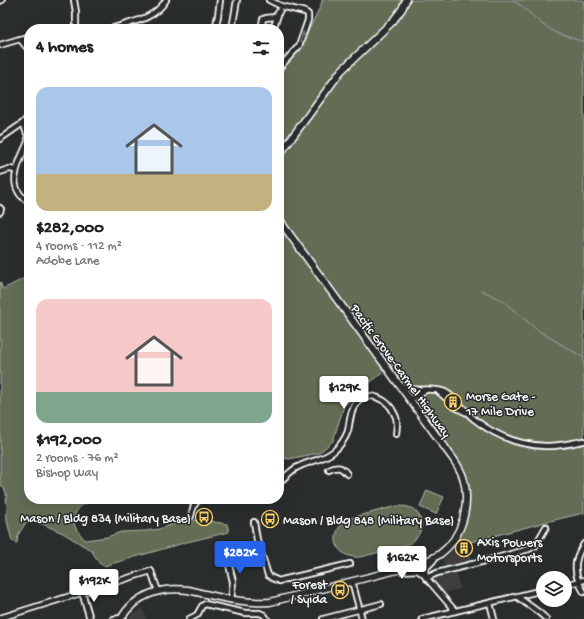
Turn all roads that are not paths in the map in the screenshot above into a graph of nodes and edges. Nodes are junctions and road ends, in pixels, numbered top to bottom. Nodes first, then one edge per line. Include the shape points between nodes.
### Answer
1 (74, 0) edge
2 (166, 0) edge
3 (220, 0) edge
4 (237, 0) edge
5 (269, 0) edge
6 (406, 0) edge
7 (281, 8) junction
8 (76, 24) edge
9 (127, 24) edge
10 (216, 24) edge
11 (233, 24) edge
12 (262, 24) edge
13 (275, 24) edge
14 (24, 38) edge
15 (20, 39) junction
16 (24, 44) edge
17 (0, 45) edge
18 (284, 62) edge
19 (23, 123) edge
20 (0, 139) edge
21 (284, 148) edge
22 (24, 151) edge
23 (16, 170) junction
24 (0, 172) edge
25 (24, 198) edge
26 (0, 208) edge
27 (0, 212) edge
28 (284, 226) edge
29 (400, 385) junction
30 (428, 390) junction
31 (411, 400) junction
32 (396, 434) dead end
33 (584, 441) edge
34 (329, 470) dead end
35 (347, 474) dead end
36 (284, 478) edge
37 (195, 504) edge
38 (191, 516) dead end
39 (254, 522) dead end
40 (546, 527) dead end
41 (584, 544) edge
42 (226, 552) dead end
43 (436, 556) junction
44 (350, 564) dead end
45 (418, 565) junction
46 (389, 572) junction
47 (425, 576) junction
48 (584, 580) edge
49 (352, 582) junction
50 (578, 582) junction
51 (572, 583) edge
52 (158, 591) junction
53 (82, 592) junction
54 (536, 592) edge
55 (584, 592) edge
56 (518, 597) junction
57 (231, 600) junction
58 (490, 603) junction
59 (381, 604) dead end
60 (360, 610) junction
61 (455, 611) junction
62 (200, 612) junction
63 (0, 618) edge
64 (121, 618) edge
65 (90, 619) edge
66 (113, 619) edge
67 (188, 619) edge
68 (195, 619) edge
69 (200, 619) edge
70 (266, 619) edge
71 (323, 619) edge
72 (362, 619) edge
73 (422, 619) edge
74 (494, 619) edge
75 (546, 619) edge

1 - 8 street
2 - 9 street via 159,10 149,17
3 - 10 street
4 - 11 street
5 - 7 street
6 - 21 main road via 393,21 341,71
7 - 12 street via 273,18 263,19
7 - 13 street
18 -> 7 street via 299,46 308,14
14 - 15 street
15 - 16 street
15 - 17 street
19 - 20 street
22 - 23 street
23 - 24 street
23 - 25 street via 16,188
26 - 27 street
28 - 29 main road, Pacific Grove-Carmel Highway
29 - 30 street via 409,389
29 - 31 main road, Pacific Grove-Carmel Highway
30 - 31 street
30 - 33 street via 436,390 480,424 523,443 550,446
31 - 43 main road, Pacific Grove-Carmel Highway via 454,460 465,487 464,513 459,529 449,546
32 - 36 street via 397,420 391,407 373,396 364,397 354,408 347,433 338,447 325,458 298,466
34 - 35 street via 334,467 340,468
37 - 38 street
39 - 44 street via 267,572 274,579 282,580
40 - 47 street via 536,544 529,549
41 - 50 street via 575,564
42 - 57 street via 233,582
43 - 45 main road
43 - 47 street via 425,569
45 - 46 main road
45 - 47 street
46 - 47 street via 417,570
46 - 49 main road
47 - 61 street
48 - 50 street
49 - 57 main road via 270,602
49 - 60 street
50 - 51 street
50 - 55 street
52 - 53 street via 151,571
52 - 57 main road via 188,590
52 - 64 main road via 144,596
53 - 63 street
53 - 65 street
54 - 56 street
56 - 58 street
56 - 75 street
58 - 61 street
58 - 74 street
59 - 60 street
60 - 71 street
60 - 72 street
61 - 73 street
62 - 67 street
62 - 69 street
62 - 70 street via 202,606 208,604 240,612 260,613
64 - 66 street
67 - 68 street

